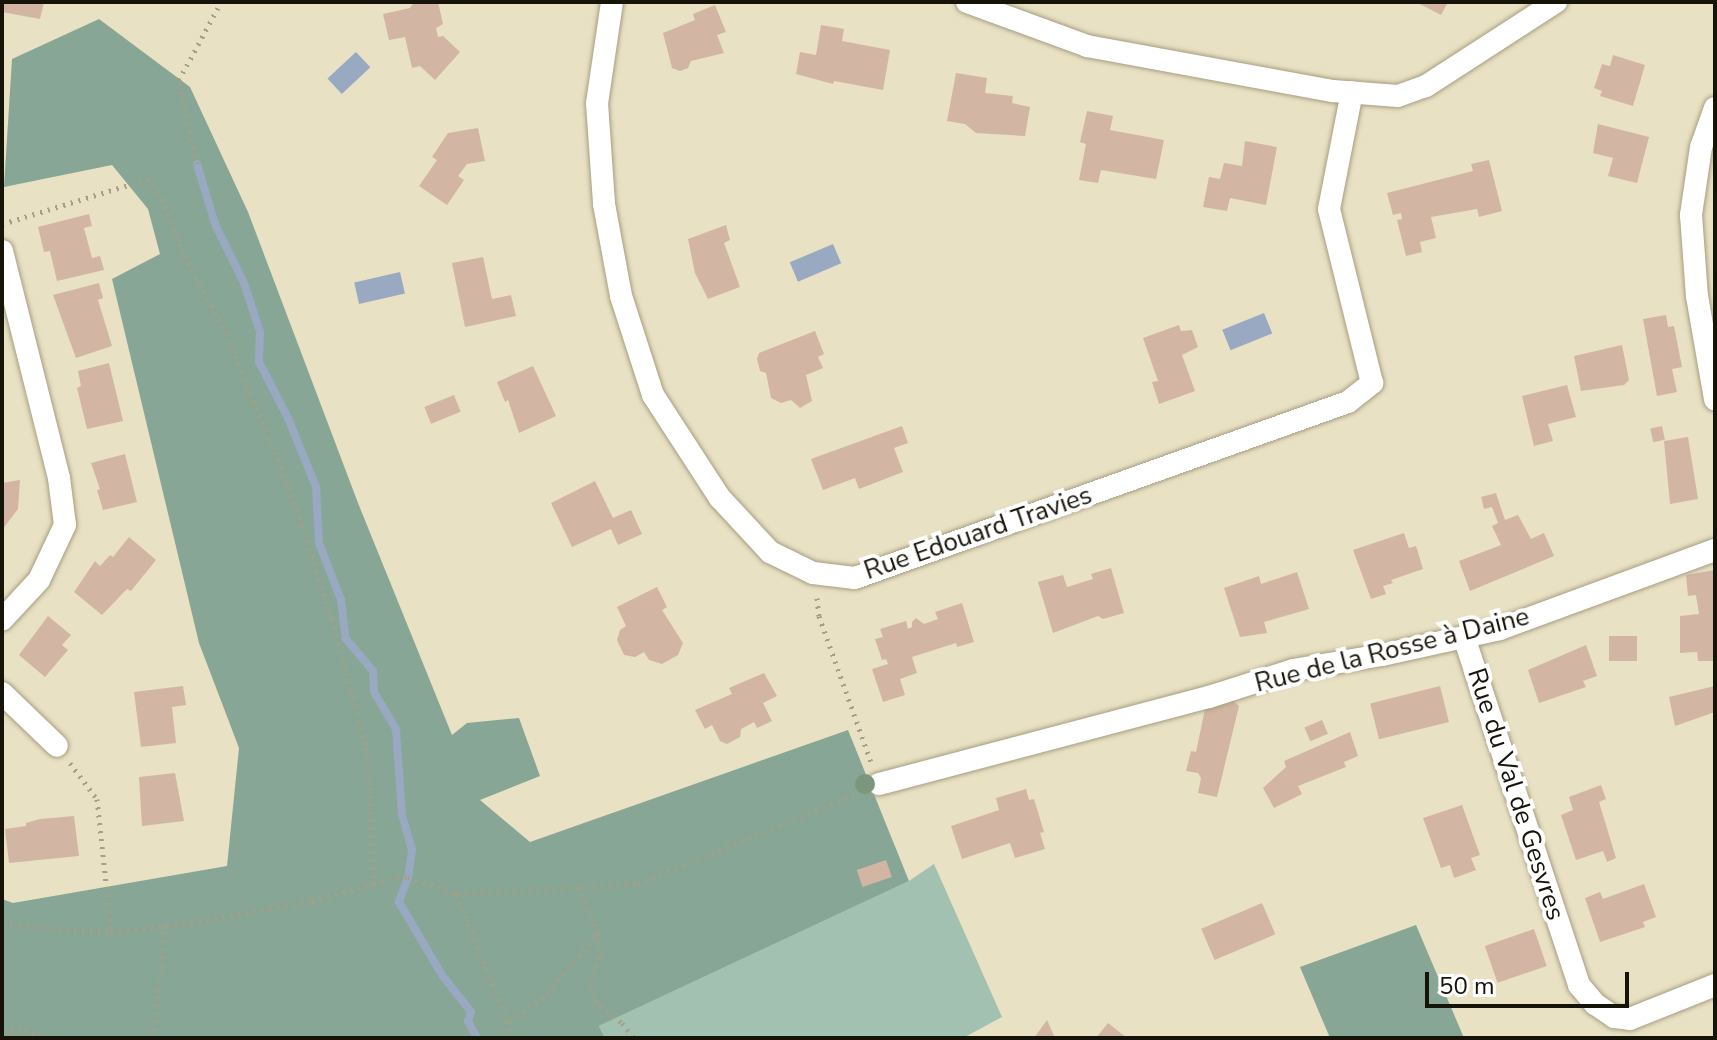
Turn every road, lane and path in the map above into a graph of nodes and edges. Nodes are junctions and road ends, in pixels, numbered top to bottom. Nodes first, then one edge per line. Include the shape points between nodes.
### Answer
1 (221, 2) edge
2 (612, 2) edge
3 (967, 2) edge
4 (1556, 2) edge
5 (1352, 92) junction
6 (1715, 108) edge
7 (197, 164) dead end
8 (2, 224) edge
9 (2, 251) edge
10 (10, 327) edge
11 (1715, 399) edge
12 (1715, 550) edge
13 (813, 573) junction
14 (2, 620) edge
15 (1464, 637) junction
16 (2, 693) edge
17 (57, 746) joint
18 (879, 784) junction
19 (374, 885) junction
20 (578, 887) junction
21 (457, 894) junction
22 (2, 925) edge
23 (166, 925) junction
24 (111, 932) junction
25 (598, 933) junction
26 (1715, 985) edge
27 (509, 1021) junction
28 (2, 1030) edge
29 (50, 1038) edge
30 (153, 1038) edge
31 (513, 1038) edge
32 (634, 1038) edge

1 - 7 path via 179,80
2 - 13 street, Rue Edouard Travies via 597,103 604,204 621,296 653,395 720,498 770,552
3 - 5 street via 1087,46
4 - 5 street via 1426,86 1398,96
5 - 13 street, Rue Edouard Travies via 1329,209 1372,383 1348,402 855,578
6 - 11 street via 1701,147 1691,215 1697,296
8 - 19 path via 147,179 162,199 184,256 223,326 289,487 332,619 367,748
9 - 10 street
10 - 14 street via 59,478 65,525 39,580
12 - 15 street, Rue de la Rosse à Daine via 1500,629
13 - 18 path via 819,616
15 - 18 street, Rue de la Rosse à Daine via 1293,670
15 - 26 street, Rue du Val de Gesvres via 1579,985 1614,1017 1630,1019
16 - 17 street
17 - 24 path via 97,799
18 - 20 path via 638,884
19 - 21 path via 408,877
19 - 23 path via 312,901
20 - 21 path
20 - 25 path
21 - 27 path
22 - 24 path
23 - 24 path
23 - 30 path
25 - 27 path via 542,999
25 - 32 path via 600,958 591,977 594,1001
27 - 31 path
28 - 29 path

